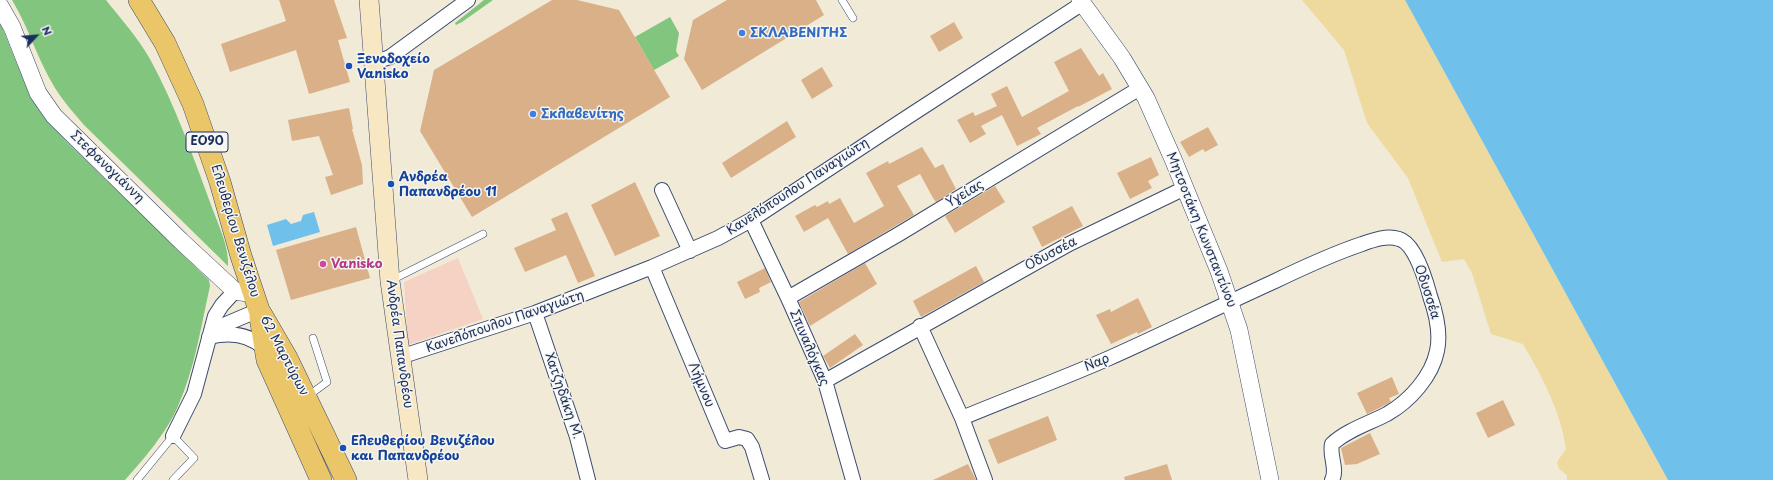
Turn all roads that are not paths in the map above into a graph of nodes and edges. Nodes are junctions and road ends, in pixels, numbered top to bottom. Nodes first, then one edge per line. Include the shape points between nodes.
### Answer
1 (139, 0) edge
2 (369, 0) edge
3 (468, 0) edge
4 (842, 0) edge
5 (1081, 2) edge
6 (0, 6) edge
7 (853, 18) dead end
8 (373, 63) junction
9 (1140, 88) junction
10 (1185, 188) junction
11 (662, 190) dead end
12 (752, 220) junction
13 (483, 234) dead end
14 (690, 251) junction
15 (652, 268) junction
16 (390, 281) junction
17 (249, 298) junction
18 (788, 298) junction
19 (1230, 301) junction
20 (535, 313) junction
21 (920, 326) junction
22 (209, 337) junction
23 (313, 338) dead end
24 (264, 348) junction
25 (400, 357) junction
26 (825, 382) junction
27 (307, 397) junction
28 (962, 418) junction
29 (173, 436) junction
30 (417, 478) edge
31 (137, 480) edge
32 (173, 480) edge
33 (321, 480) edge
34 (346, 480) edge
35 (588, 480) edge
36 (762, 480) edge
37 (854, 480) edge
38 (985, 480) edge
39 (1270, 480) edge
40 (1333, 480) edge

1 - 17 main road, Ελευθερίου Βενιζέλου / ΕΟ90 via 165,44 194,104 207,142
2 - 8 main road, Ανδρέα Παπανδρέου
3 - 8 street via 390,58
4 - 7 lane
5 - 9 street, Μητσοτάκη Κωνσταντίνου
5 - 12 street, Κανελόπουλου Παναγιώτη
6 - 17 street, Στεφανογιάννη via 12,27 38,93 54,116 181,241
8 - 16 main road, Ανδρέα Παπανδρέου
9 - 10 street, Μητσοτάκη Κωνσταντίνου
9 - 18 street, Υγείας
10 - 19 street, Μητσοτάκη Κωνσταντίνου
10 - 21 street, Οδυσσέα via 1068,244
11 - 14 street
12 - 14 street, Κανελόπουλου Παναγιώτη
12 - 18 street, Σπιναλόγκας
13 - 16 lane
14 - 15 street, Κανελόπουλου Παναγιώτη
15 - 20 street, Κανελόπουλου Παναγιώτη
15 - 36 street, Λήμνου via 725,441 739,437 747,439
16 - 25 main road, Ανδρέα Παπανδρέου
17 - 22 street via 226,324
17 - 22 street via 222,305 214,316
17 - 24 main road, 62 Μαρτύρων / ΕΟ90
17 - 27 main road, 62 Μαρτύρων / ΕΟ90 via 276,336
18 - 26 street, Σπιναλόγκας
19 - 28 street, Ναρ via 1108,358
19 - 39 street, Μητσοτάκη Κωνσταντίνου via 1248,366
19 - 40 street, Οδυσσέα via 1370,241 1400,239 1413,252 1427,284 1435,312 1438,336 1435,357 1423,380 1405,402 1332,444 1335,472
20 - 25 street, Κανελόπουλου Παναγιώτη
20 - 35 street, Χατζηδάκη Μ. via 578,437
21 - 26 street, Οδυσσέα
21 - 28 street
22 - 24 street via 235,334 249,337
22 - 29 street via 194,394
23 - 27 lane via 327,382
24 - 33 main road, 62 Μαρτύρων / ΕΟ90 via 272,374
25 - 30 main road, Ανδρέα Παπανδρέου
26 - 37 street, Σπιναλόγκας
27 - 34 main road, 62 Μαρτύρων / ΕΟ90
28 - 38 street
29 - 31 lane
29 - 32 lane via 194,458

